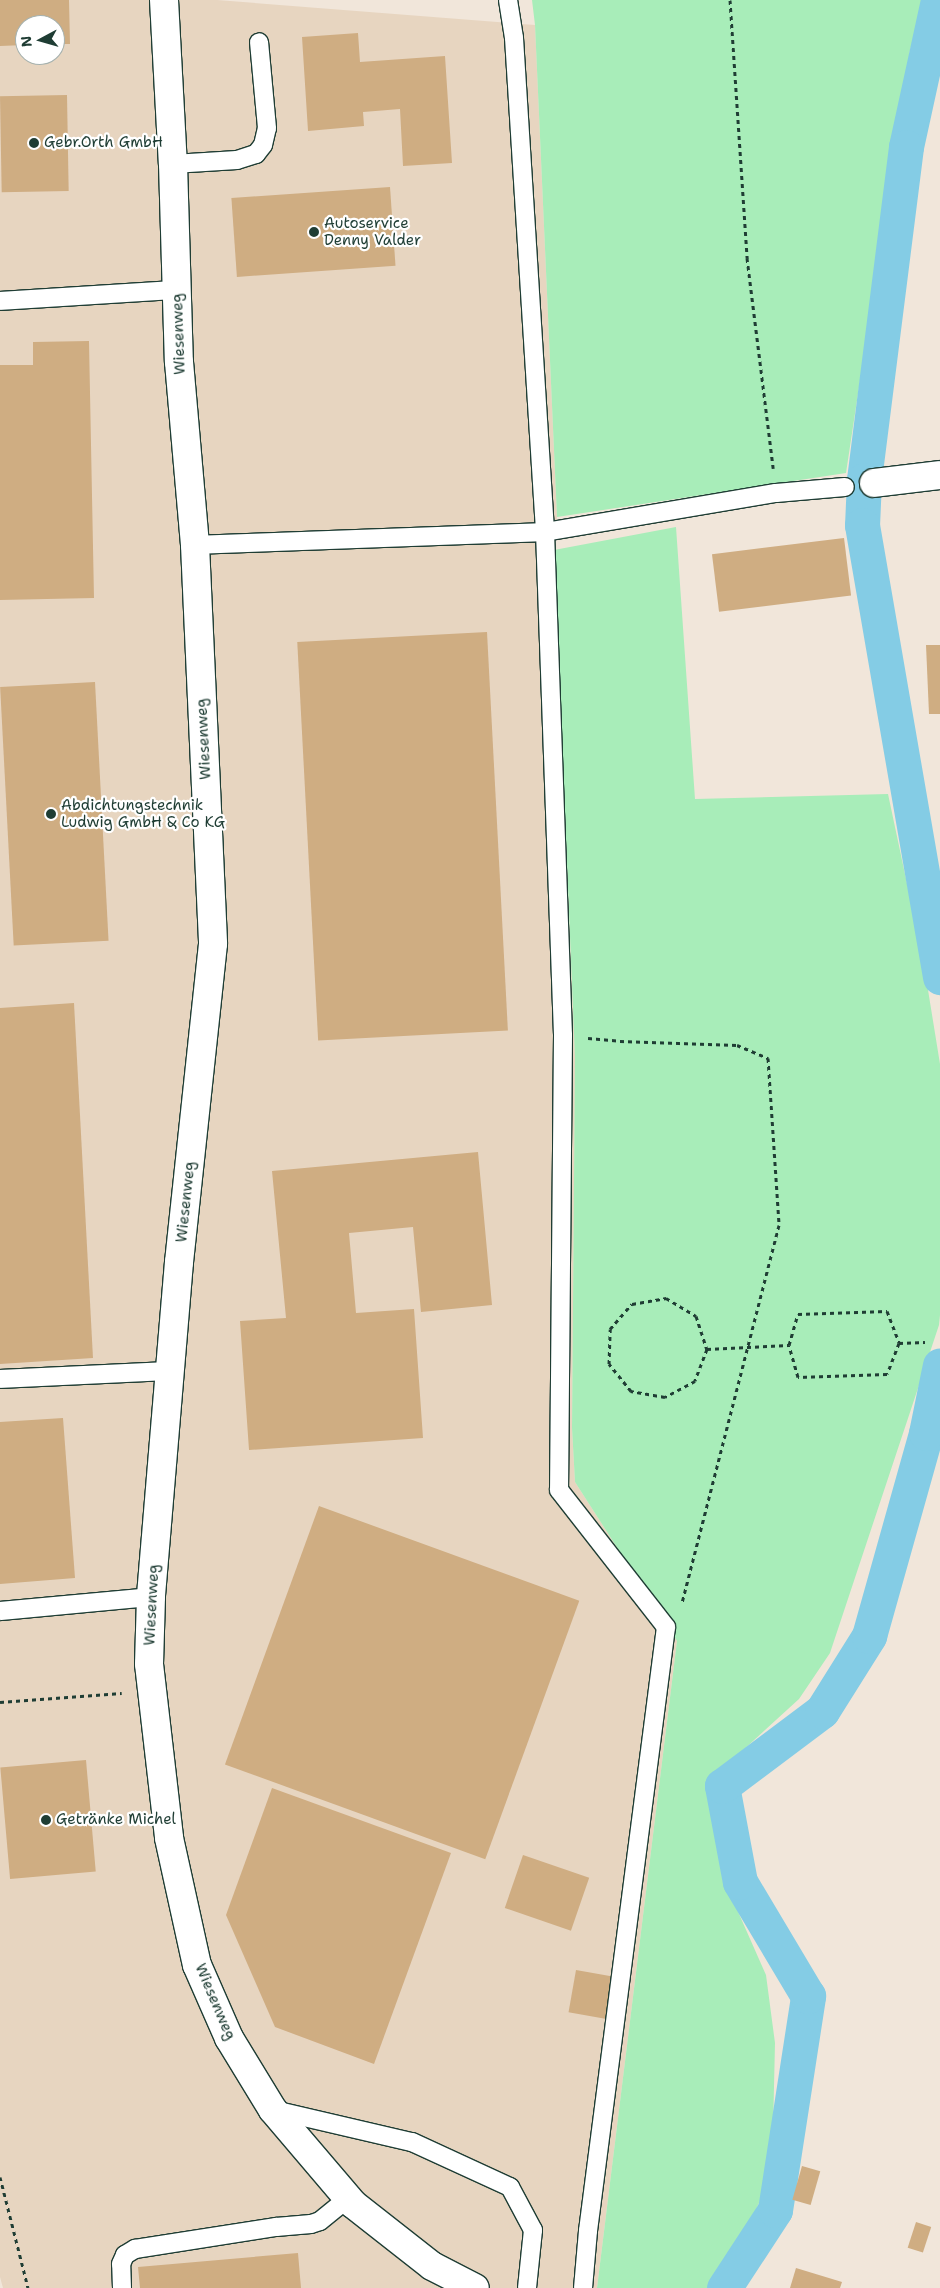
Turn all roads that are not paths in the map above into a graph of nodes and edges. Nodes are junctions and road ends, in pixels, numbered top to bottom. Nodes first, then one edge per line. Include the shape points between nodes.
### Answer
1 (164, 0) edge
2 (508, 0) edge
3 (259, 42) dead end
4 (173, 164) junction
5 (177, 290) junction
6 (0, 301) edge
7 (940, 475) edge
8 (874, 483) dead end
9 (845, 487) dead end
10 (545, 532) junction
11 (195, 545) junction
12 (170, 1371) junction
13 (0, 1379) edge
14 (151, 1597) junction
15 (0, 1611) edge
16 (273, 2110) junction
17 (348, 2198) junction
18 (464, 2286) edge
19 (122, 2288) edge
20 (527, 2288) edge
21 (582, 2288) edge

1 - 4 street, Wiesenweg
2 - 10 lane via 514,38
3 - 4 lane via 267,128 263,145 256,154 237,160
4 - 5 street, Wiesenweg
5 - 6 lane
5 - 11 street, Wiesenweg via 179,362
7 - 8 street
9 - 10 lane via 776,493
10 - 11 lane
10 - 21 lane via 563,1035 559,1490 666,1627
11 - 12 street, Wiesenweg via 213,944
12 - 13 lane
12 - 14 street, Wiesenweg
14 - 15 lane
14 - 16 street, Wiesenweg via 149,1664 169,1838 197,1965 229,2038
16 - 17 street, Wiesenweg
16 - 20 lane via 412,2142 510,2187 533,2230
17 - 18 street, Wiesenweg via 432,2266
17 - 19 lane via 320,2221 311,2224 135,2250 126,2255 121,2264

